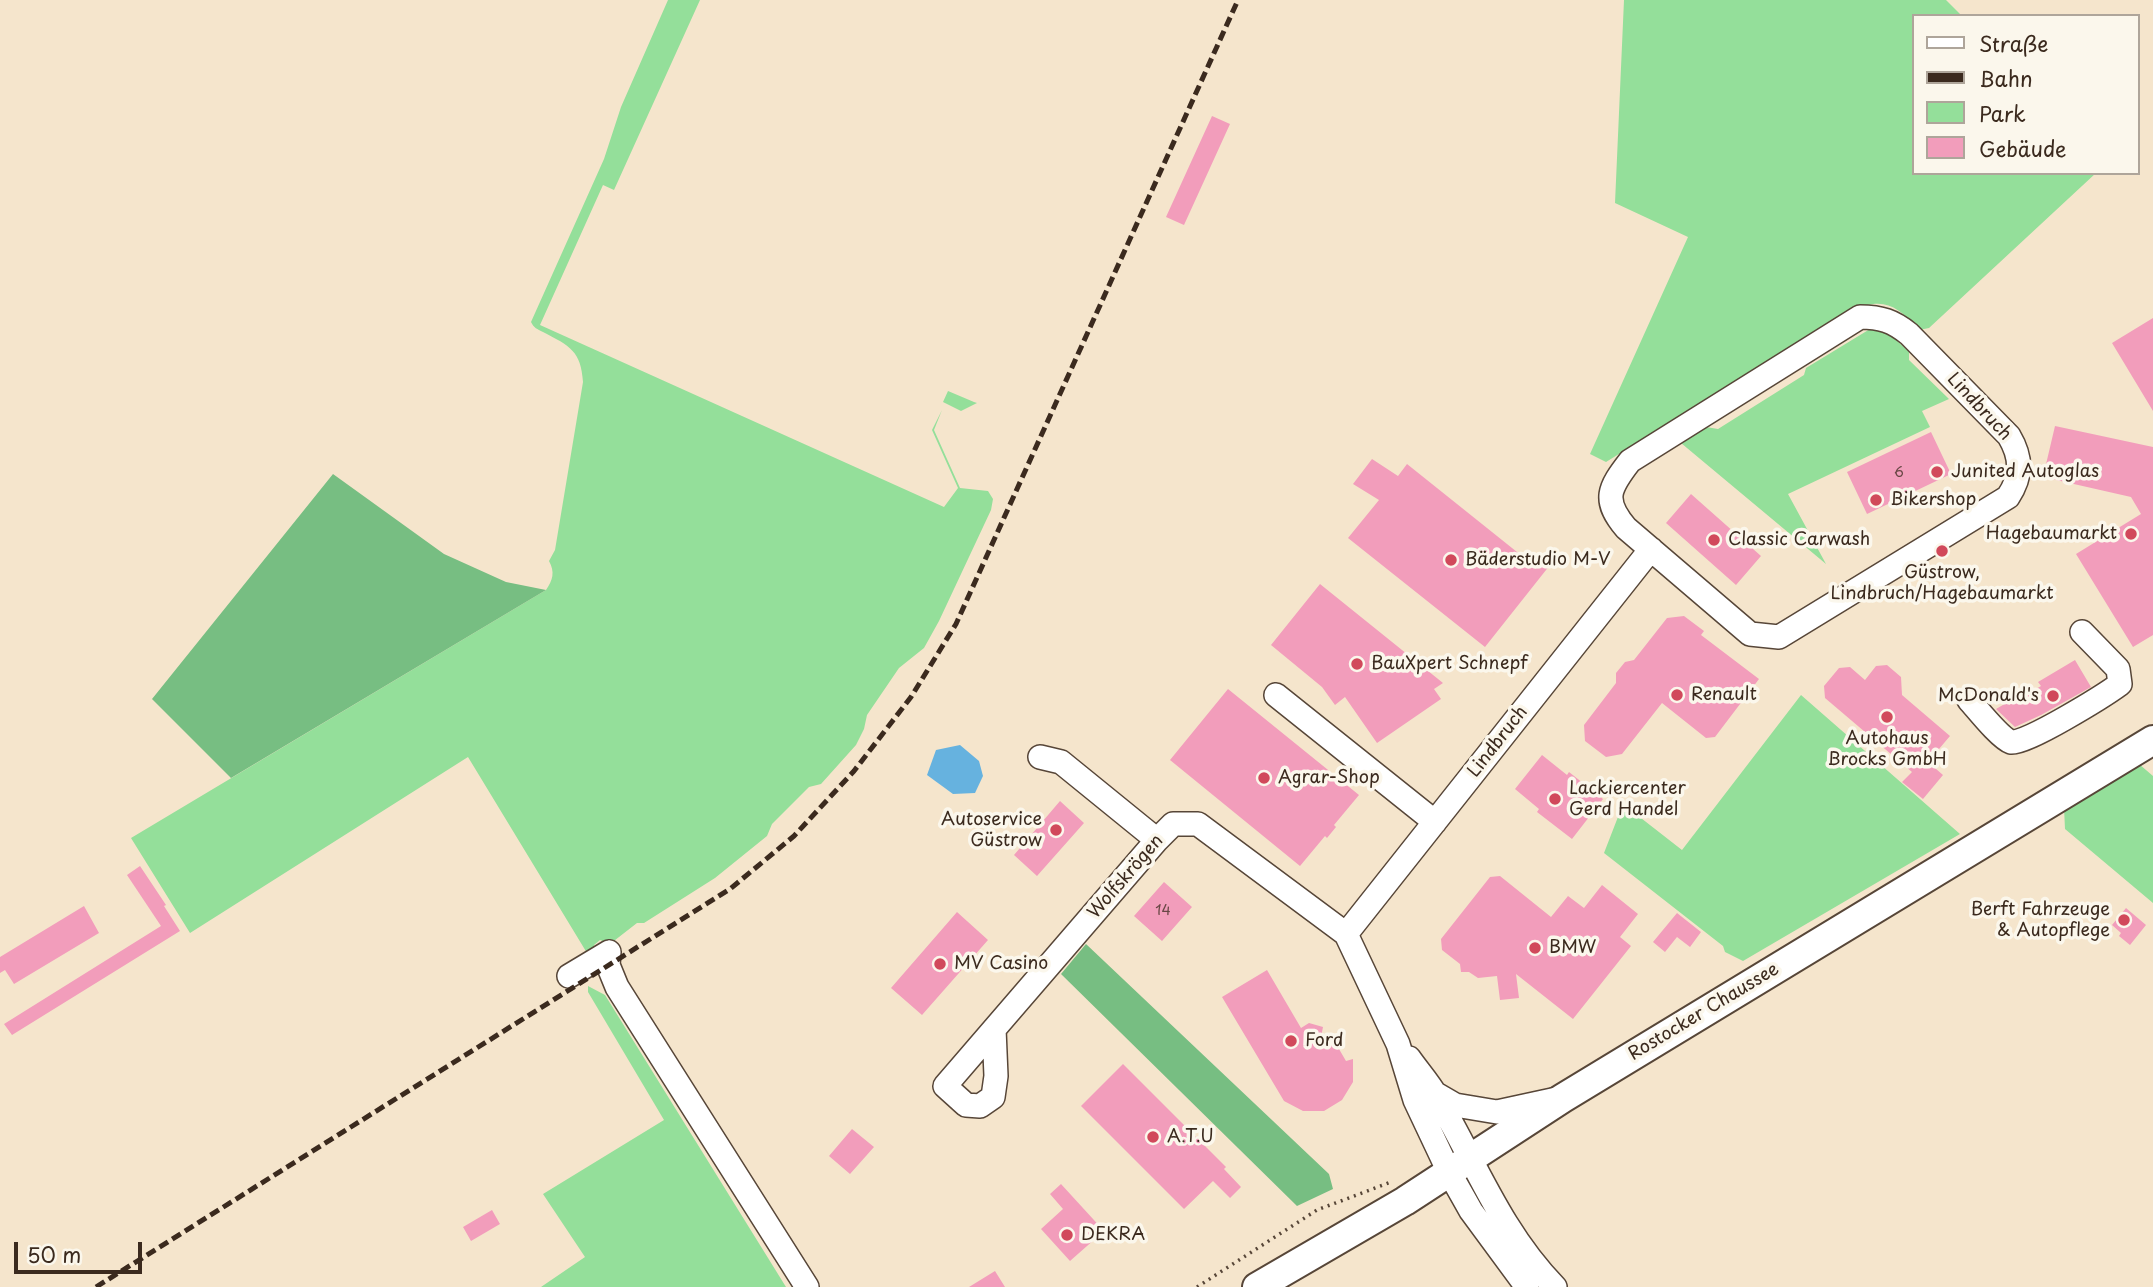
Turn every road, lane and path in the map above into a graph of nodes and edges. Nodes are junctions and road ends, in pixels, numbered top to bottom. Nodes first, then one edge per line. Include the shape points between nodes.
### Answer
1 (1651, 549) junction
2 (2082, 632) dead end
3 (1276, 695) dead end
4 (1969, 700) dead end
5 (2153, 740) edge
6 (1040, 757) dead end
7 (1434, 822) junction
8 (1157, 840) junction
9 (1346, 934) junction
10 (569, 976) dead end
11 (994, 1029) junction
12 (1398, 1044) junction
13 (1436, 1094) junction
14 (1563, 1098) junction
15 (1460, 1165) junction
16 (1399, 1177) dead end
17 (807, 1287) edge
18 (1197, 1287) edge
19 (1257, 1287) edge
20 (1527, 1287) edge
21 (1555, 1287) edge

1 - 1 street, Lindbruch via 1750,634 1779,637 2008,497 2019,476 2016,448 1909,334 1881,317 1860,317 1630,461 1614,482 1610,497 1615,515
1 - 7 street, Lindbruch
2 - 4 street via 2121,676 2120,684 2087,707 2023,741 2012,742
3 - 7 street
5 - 14 main road, Rostocker Chaussee
6 - 8 street via 1061,762
7 - 9 street, Lindbruch
8 - 9 street, Wolfskrögen via 1173,824 1198,824
8 - 11 street, Wolfskrögen
9 - 12 street, Wolfskrögen
10 - 17 street via 609,952 608,965 617,987
11 - 11 street, Wolfskrögen via 945,1086 966,1105 979,1106 993,1097
12 - 13 street, Wolfskrögen
12 - 15 street, Wolfskrögen via 1415,1100
13 - 14 street via 1455,1105 1497,1112
13 - 15 street, Wolfskrögen
14 - 15 main road, Rostocker Chaussee
15 - 19 main road, Rostocker Chaussee
15 - 20 street via 1471,1211
15 - 21 street
16 - 18 path via 1317,1210

